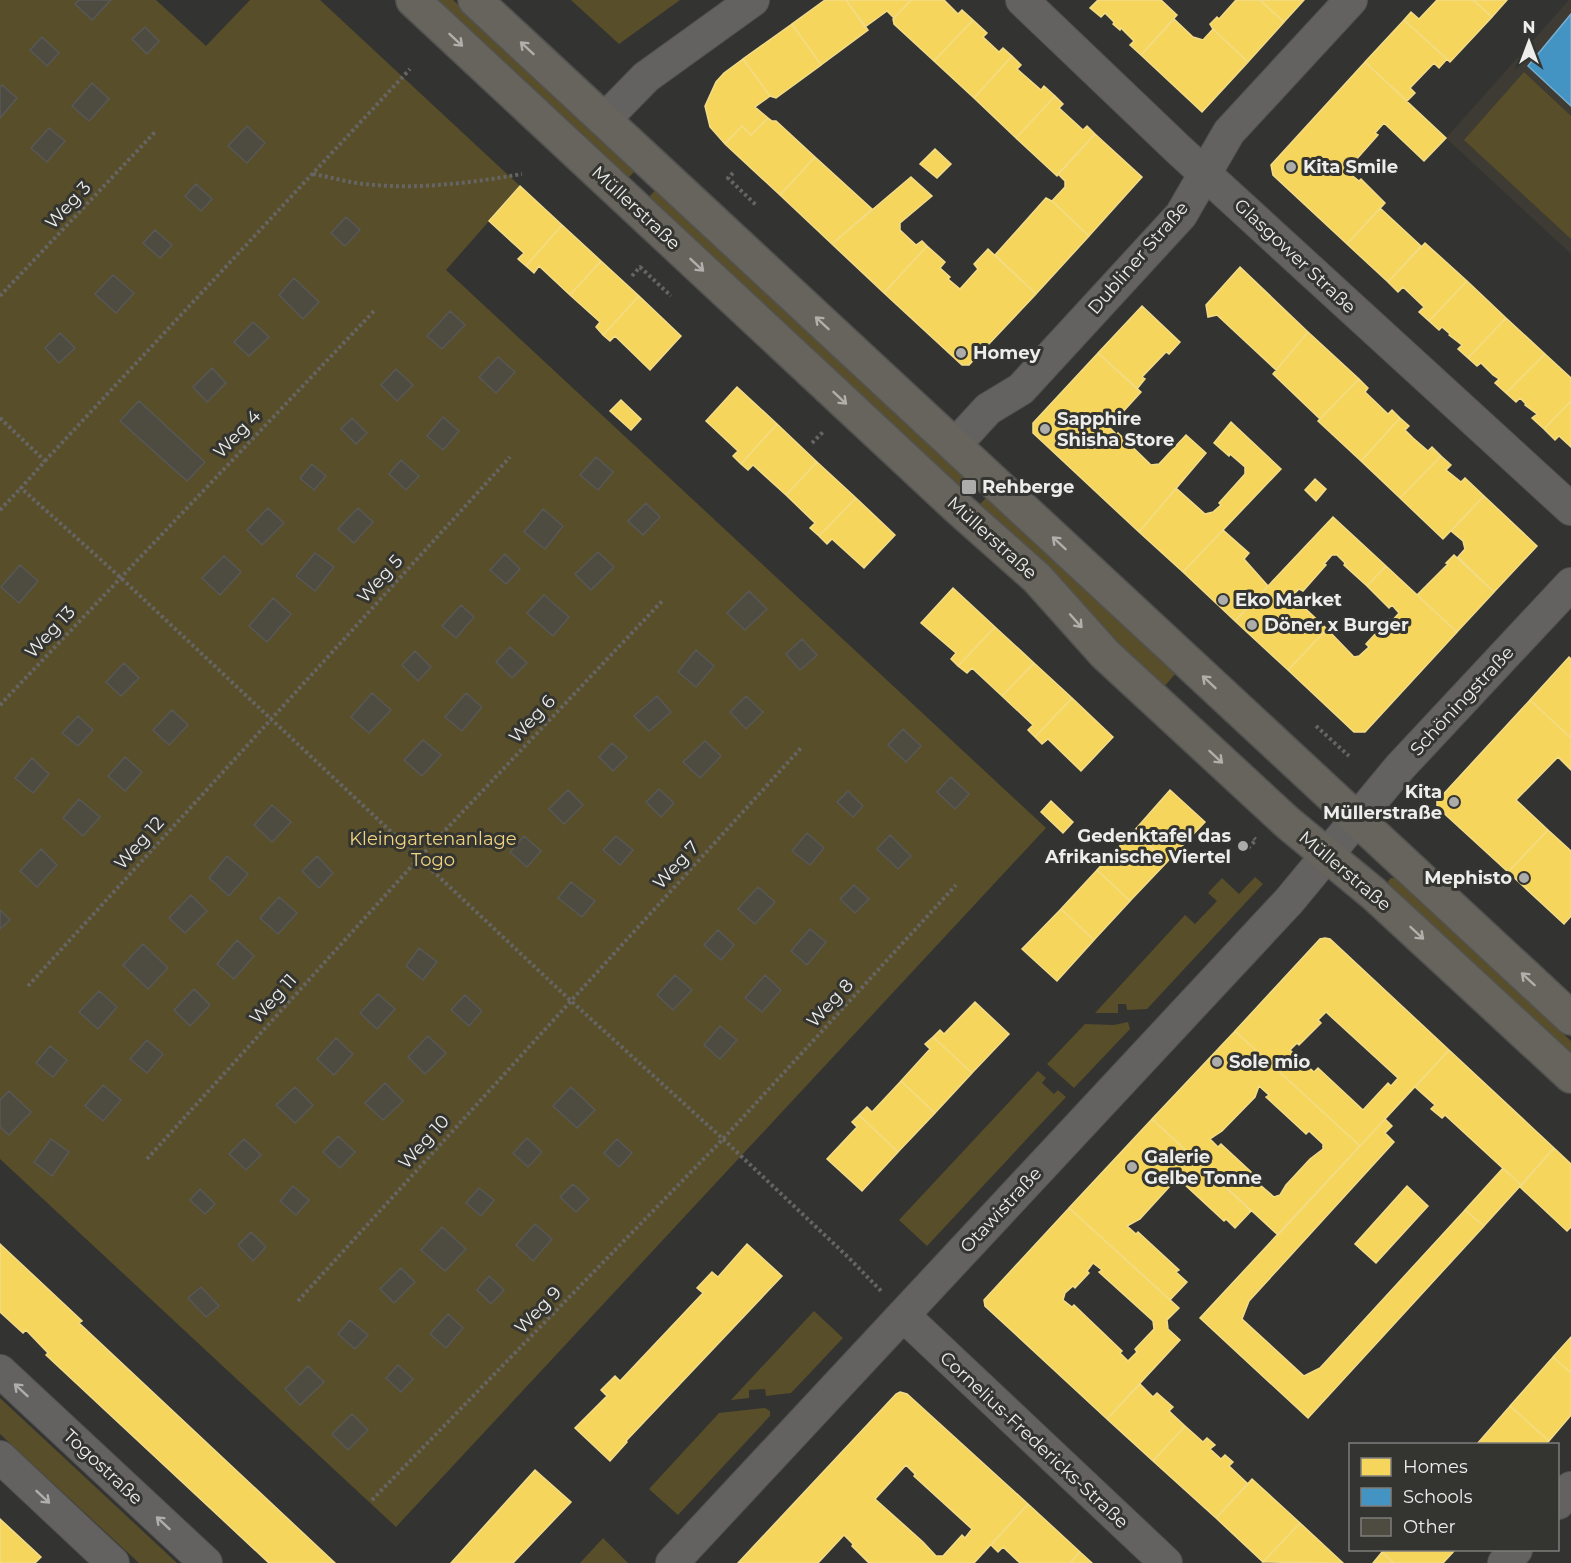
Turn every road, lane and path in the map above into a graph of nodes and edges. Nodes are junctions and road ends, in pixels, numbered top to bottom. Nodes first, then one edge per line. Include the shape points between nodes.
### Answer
1 (413, 0) edge
2 (475, 0) edge
3 (753, 0) edge
4 (1022, 0) edge
5 (1350, 0) edge
6 (410, 69) dead end
7 (604, 120) junction
8 (155, 132) dead end
9 (733, 172) dead end
10 (313, 174) junction
11 (522, 174) dead end
12 (1205, 174) junction
13 (757, 206) dead end
14 (632, 276) dead end
15 (0, 296) edge
16 (671, 296) dead end
17 (374, 311) dead end
18 (0, 418) edge
19 (823, 432) dead end
20 (812, 443) dead end
21 (954, 445) junction
22 (510, 457) dead end
23 (45, 461) junction
24 (21, 488) junction
25 (1571, 509) edge
26 (0, 510) edge
27 (120, 577) junction
28 (1571, 584) edge
29 (664, 599) dead end
30 (0, 705) edge
31 (269, 719) junction
32 (1316, 726) dead end
33 (801, 748) dead end
34 (1349, 756) dead end
35 (1357, 819) junction
36 (1252, 836) dead end
37 (1248, 848) dead end
38 (1327, 855) junction
39 (419, 858) junction
40 (956, 885) dead end
41 (28, 986) dead end
42 (570, 1000) junction
43 (1571, 1018) edge
44 (1571, 1076) edge
45 (723, 1139) junction
46 (147, 1159) dead end
47 (298, 1301) dead end
48 (903, 1315) junction
49 (0, 1371) edge
50 (0, 1457) edge
51 (1571, 1488) edge
52 (372, 1500) dead end
53 (1559, 1501) edge
54 (1515, 1551) edge
55 (113, 1563) edge
56 (206, 1563) edge
57 (672, 1563) edge
58 (1166, 1563) edge
59 (1504, 1563) edge

1 -> 38 main road, Müllerstraße via 1037,578 1105,654
7 -> 2 main road
3 - 7 street via 646,77
4 - 12 street, Glasgower Straße
5 - 12 street, Dubliner Straße via 1229,132
6 - 10 path
21 -> 7 main road
8 - 15 path, Weg 3
9 - 13 path via 728,178
10 - 11 path via 364,184 412,186 469,183
10 - 23 path
12 - 21 street, Dubliner Straße via 1181,215 1036,373 1021,389 988,409
12 - 25 street, Glasgower Straße
14 - 16 path via 640,267
17 - 27 path, Weg 4
18 - 23 path
19 - 20 path
35 -> 21 main road
22 - 31 path, Weg 5
23 - 24 path
24 - 26 path
24 - 27 path
27 - 30 path, Weg 13
27 - 31 path
28 - 35 street, Schöningstraße via 1400,767
29 - 39 path, Weg 6
31 - 39 path
31 - 41 path, Weg 12
32 - 34 path
33 - 42 path, Weg 7
35 - 38 street, Schöningstraße
43 -> 35 main road
36 - 37 path via 1256,840
38 -> 44 main road, Müllerstraße
38 - 48 street, Otawistraße via 1281,910
39 - 42 path
39 - 46 path, Weg 11
40 - 45 path, Weg 8
42 - 45 path
42 - 47 path, Weg 10
45 - 48 path via 849,1258
45 - 52 path, Weg 9
48 - 57 street, Otawistraße
48 - 58 street, Cornelius-Fredericks-Straße
56 -> 49 street, Togostraße
50 -> 55 street
51 - 53 street
54 - 59 street

